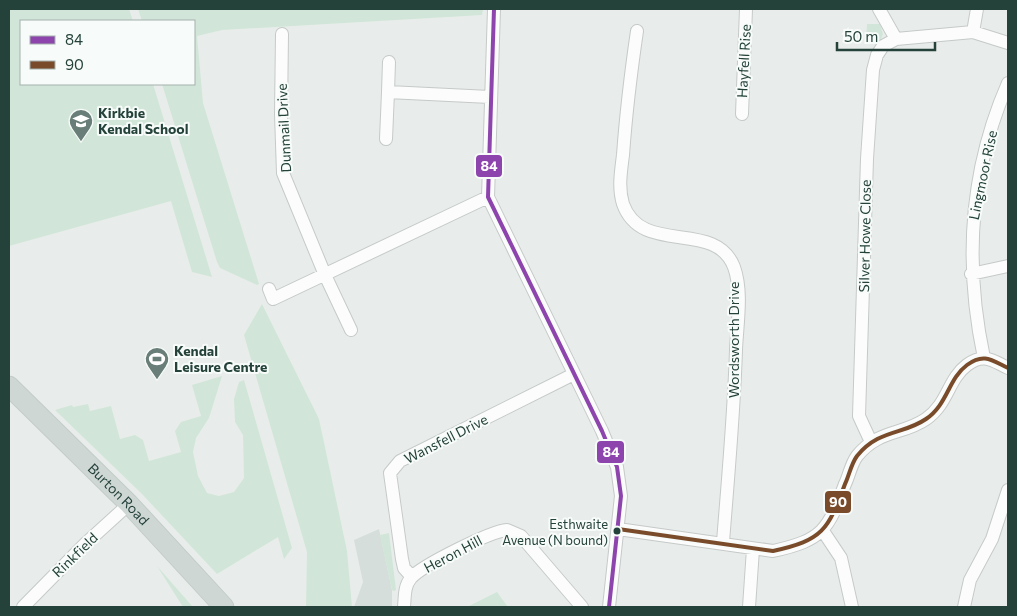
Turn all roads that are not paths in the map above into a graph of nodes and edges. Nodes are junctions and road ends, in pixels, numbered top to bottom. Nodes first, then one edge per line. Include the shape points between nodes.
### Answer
1 (494, 9) edge
2 (746, 9) edge
3 (879, 9) edge
4 (977, 9) edge
5 (638, 31) dead end
6 (973, 32) junction
7 (282, 34) dead end
8 (896, 39) junction
9 (1008, 43) edge
10 (389, 62) dead end
11 (1008, 83) edge
12 (388, 92) junction
13 (490, 97) junction
14 (742, 114) dead end
15 (386, 139) dead end
16 (488, 197) junction
17 (1008, 266) edge
18 (971, 274) junction
19 (325, 275) junction
20 (269, 289) dead end
21 (351, 330) dead end
22 (984, 358) junction
23 (1008, 368) edge
24 (574, 374) junction
25 (9, 386) edge
26 (871, 442) junction
27 (1008, 490) edge
28 (129, 504) junction
29 (618, 529) junction
30 (823, 531) junction
31 (723, 542) junction
32 (753, 549) junction
33 (412, 577) junction
34 (22, 607) edge
35 (224, 607) edge
36 (404, 607) edge
37 (582, 607) edge
38 (609, 607) edge
39 (749, 607) edge
40 (852, 607) edge
41 (964, 607) edge

1 - 13 street
2 - 14 street, Hayfell Rise
3 - 8 street
4 - 6 street
5 - 31 street, Wordsworth Drive via 622,163 620,188 624,205 644,229 657,235 706,242 721,248 733,267 738,289 733,421
6 - 8 street
6 - 9 street
7 - 19 street, Dunmail Drive via 283,173
8 - 26 street, Silver Howe Close via 883,46 873,70 867,159 860,416
10 - 12 street
11 - 18 street, Lingmoor Rise via 990,133 976,191
12 - 13 street
12 - 15 street
13 - 16 street
16 - 19 street
16 - 24 street
17 - 18 street
18 - 22 street, Lingmoor Rise
19 - 20 street via 273,299
19 - 21 street, Dunmail Drive
22 - 23 street via 994,359
22 - 26 street via 967,365 952,383 942,405 925,420
24 - 29 street via 617,467 620,496
24 - 33 street, Wansfell Drive via 400,461 390,473 402,559 404,568
25 - 28 main road, Burton Road
26 - 30 street via 856,458 832,520
27 - 41 street via 992,539 970,580
28 - 34 street, Rinkfield
28 - 35 main road, Burton Road
29 - 31 street
29 - 38 street
30 - 32 street via 798,546 773,551
30 - 40 street via 841,558
31 - 32 street
32 - 39 street
33 - 36 street, Heron Hill via 405,590
33 - 37 street, Heron Hill via 423,568 506,530 521,536

